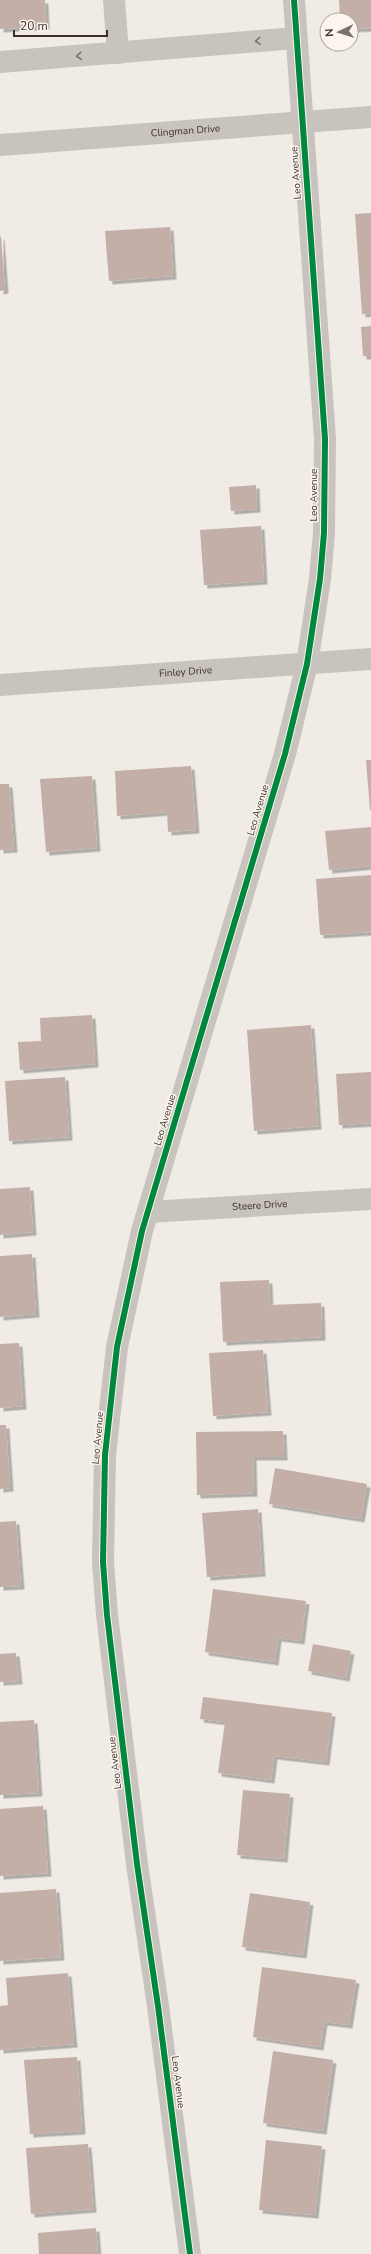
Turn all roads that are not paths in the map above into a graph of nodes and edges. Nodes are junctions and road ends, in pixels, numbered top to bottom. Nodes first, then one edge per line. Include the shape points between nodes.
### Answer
1 (114, 0) edge
2 (294, 0) edge
3 (296, 38) junction
4 (118, 53) junction
5 (0, 62) edge
6 (371, 117) edge
7 (302, 122) junction
8 (0, 145) edge
9 (371, 659) edge
10 (306, 664) junction
11 (0, 686) edge
12 (371, 1199) edge
13 (148, 1212) junction
14 (190, 2254) edge

1 - 4 street
2 - 3 street, Leo Avenue
3 -> 4 street
3 - 7 street, Leo Avenue
4 -> 5 street
6 - 7 street, Clingman Drive
7 - 8 street, Clingman Drive
7 - 10 street, Leo Avenue via 324,439 324,533 320,579
9 - 10 street, Finley Drive
10 - 11 street, Finley Drive
10 - 13 street, Leo Avenue via 285,754
12 - 13 street, Steere Drive
13 - 14 street, Leo Avenue via 118,1346 105,1455 103,1562 136,1856

